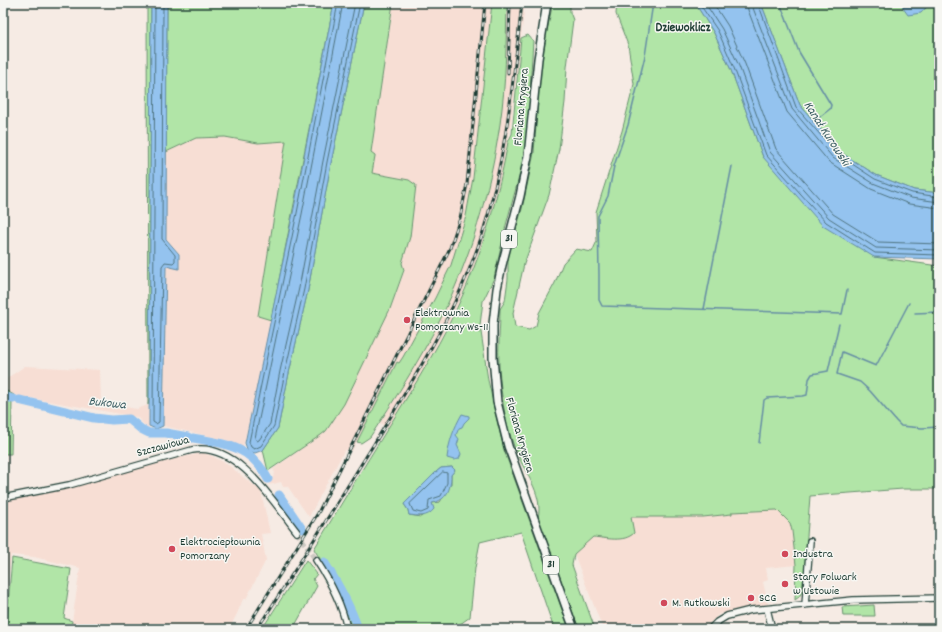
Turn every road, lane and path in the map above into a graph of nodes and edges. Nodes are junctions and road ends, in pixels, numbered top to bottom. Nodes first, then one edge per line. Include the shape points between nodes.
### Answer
1 (547, 3) edge
2 (3, 498) edge
3 (298, 532) tunnel mouth
4 (810, 541) dead end
5 (316, 560) tunnel mouth
6 (939, 598) edge
7 (805, 605) junction
8 (767, 609) junction
9 (347, 629) edge
10 (574, 629) edge
11 (710, 629) edge
12 (772, 629) edge

1 - 10 main road, Floriana Krygiera / 31 via 538,59 528,156 502,265 494,317 493,358 497,402 505,435
2 - 3 street, Szczawiowa via 69,485 192,450 205,449 228,458 254,476
4 - 7 street
5 - 9 street via 336,596
6 - 7 street via 858,600
7 - 8 street
8 - 11 street via 730,615
8 - 12 street

